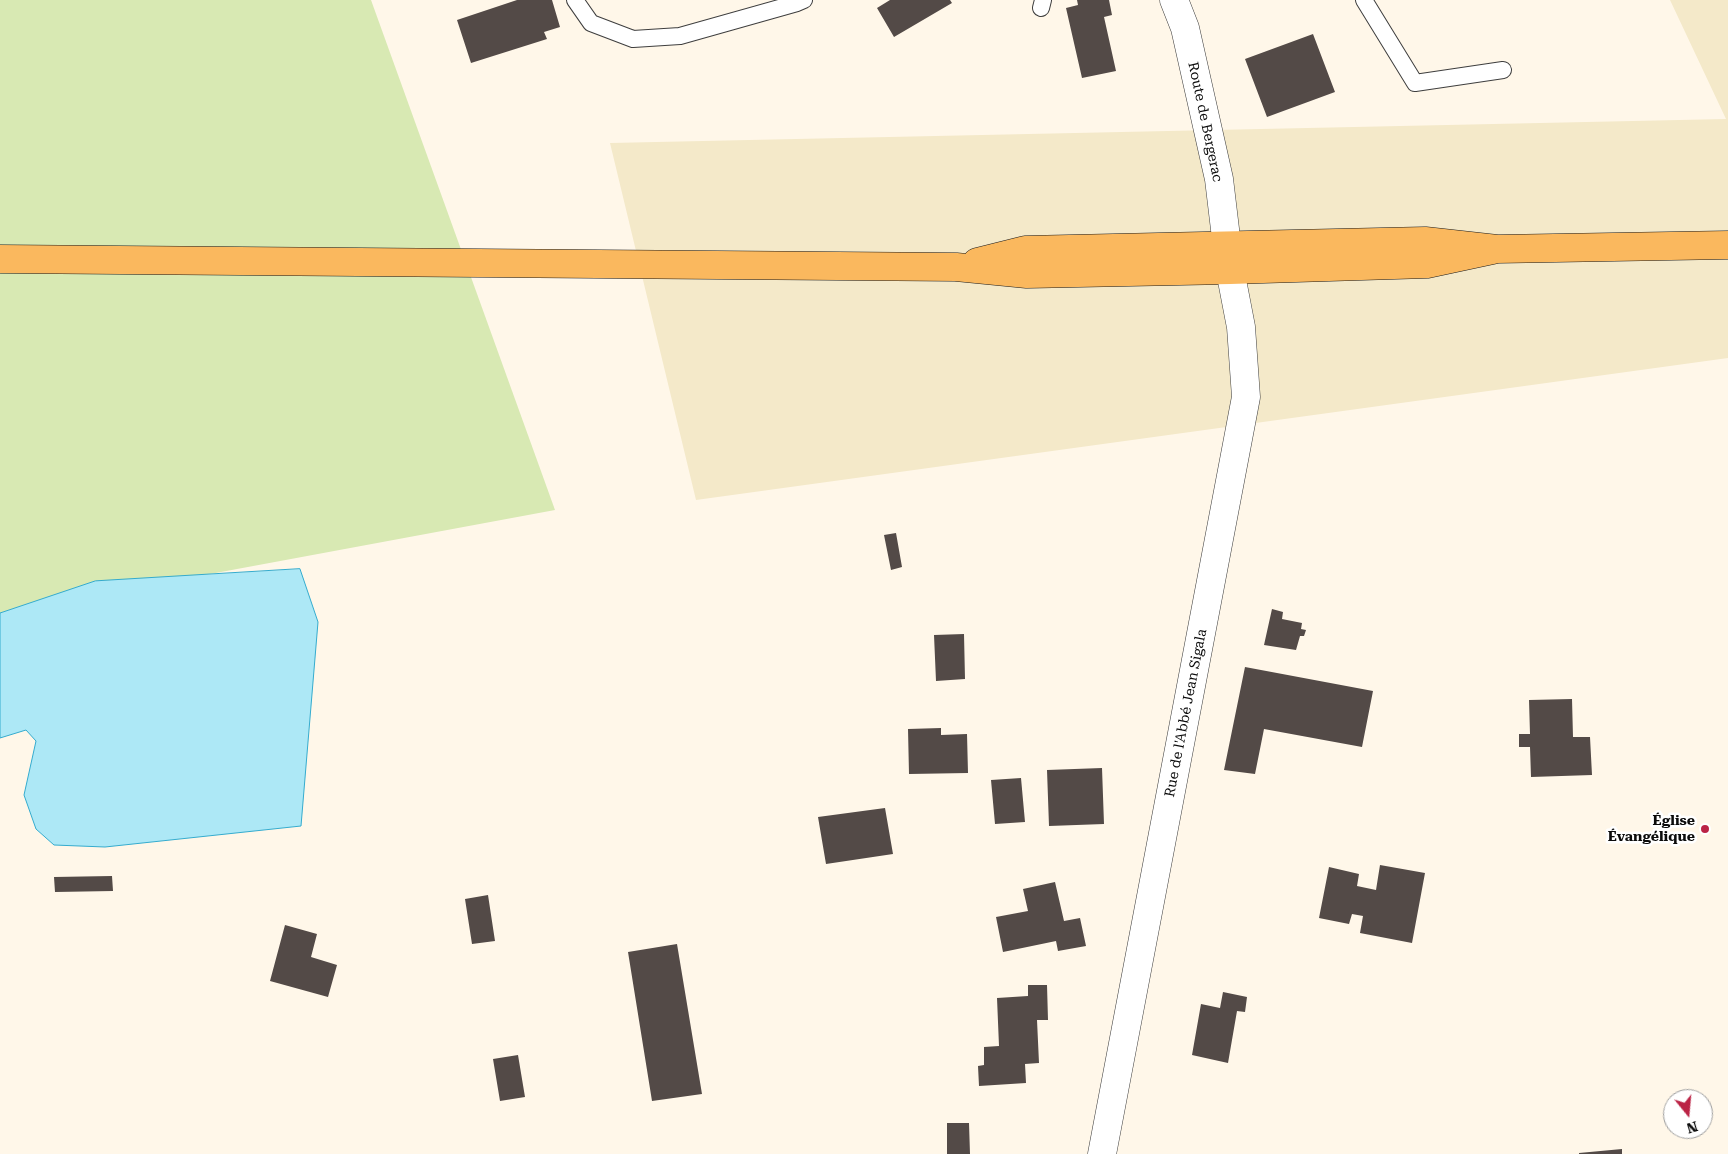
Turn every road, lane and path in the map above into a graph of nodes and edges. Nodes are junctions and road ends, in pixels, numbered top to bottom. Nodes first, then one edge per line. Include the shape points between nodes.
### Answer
1 (575, 0) edge
2 (804, 0) edge
3 (1174, 0) edge
4 (1189, 0) edge
5 (1364, 0) edge
6 (1185, 28) junction
7 (1503, 70) dead end
8 (1728, 245) edge
9 (1228, 258) junction
10 (0, 259) edge
11 (1102, 1154) edge

1 - 2 lane via 591,23 633,39 680,36
3 - 6 street, Route de Bergerac
4 - 6 street
5 - 7 lane via 1415,82
6 - 9 street, Route de Bergerac via 1219,179
8 - 9 main road via 1497,249 1425,241
9 - 10 main road via 1025,250 956,267
9 - 11 street, Rue de l'Abbé Jean Sigala via 1241,327 1246,397

